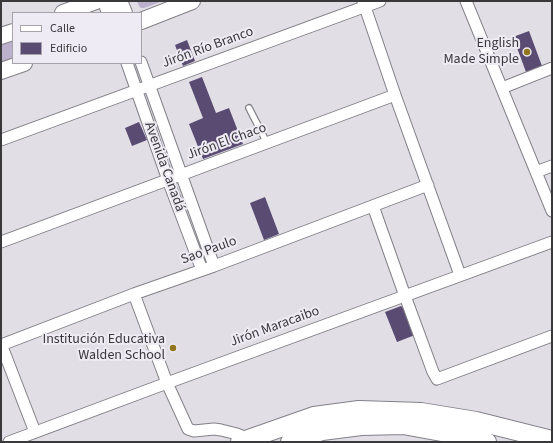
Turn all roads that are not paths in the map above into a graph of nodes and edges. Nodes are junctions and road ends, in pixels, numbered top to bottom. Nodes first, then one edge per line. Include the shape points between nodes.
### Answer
1 (96, 1) edge
2 (106, 1) edge
3 (119, 1) edge
4 (192, 1) edge
5 (380, 1) edge
6 (469, 2) edge
7 (364, 4) edge
8 (66, 12) edge
9 (110, 12) edge
10 (124, 12) edge
11 (142, 20) edge
12 (12, 32) edge
13 (1, 36) edge
14 (21, 64) edge
15 (127, 64) edge
16 (142, 64) edge
17 (552, 68) edge
18 (1, 71) edge
19 (149, 86) junction
20 (502, 88) junction
21 (136, 90) junction
22 (395, 95) junction
23 (249, 108) dead end
24 (1, 140) edge
25 (266, 143) junction
26 (552, 166) edge
27 (536, 172) junction
28 (181, 175) junction
29 (168, 180) junction
30 (428, 185) junction
31 (373, 206) junction
32 (552, 211) edge
33 (1, 242) edge
34 (552, 242) edge
35 (214, 266) junction
36 (202, 270) junction
37 (460, 275) junction
38 (134, 294) junction
39 (405, 296) junction
40 (552, 336) edge
41 (1, 344) edge
42 (167, 383) junction
43 (35, 432) junction
44 (244, 440) edge
45 (552, 440) edge
46 (9, 442) edge
47 (290, 442) edge
48 (487, 442) edge

1 - 8 main road
2 - 9 main road
3 - 10 main road
4 - 11 main road
5 - 7 street, Jirón Río Branco
6 - 20 street
7 - 19 street, Jirón Río Branco
7 - 22 street
12 - 13 main road
14 - 18 main road
15 - 21 street, Avenida Canadá
16 - 19 street, Avenida Canadá
17 - 20 street
19 - 21 street, Jirón Río Branco
19 - 28 street, Avenida Canadá
20 - 27 street
21 - 24 street, Jirón Río Branco
21 - 29 street, Avenida Canadá
22 - 25 street, Jirón El Chaco
22 - 30 street
23 - 25 lane
25 - 28 street, Jirón El Chaco
26 - 27 street
27 - 32 street
28 - 29 street, Jirón El Chaco
28 - 35 street, Avenida Canadá
29 - 33 street, Jirón El Chaco
29 - 36 street, Avenida Canadá
30 - 31 street, Sao Paulo
30 - 37 street
31 - 35 street, Sao Paulo
31 - 39 street
34 - 37 street, Jirón Maracaibo
35 - 36 street, Sao Paulo
36 - 38 street, Sao Paulo
37 - 39 street, Jirón Maracaibo
38 - 41 street, Sao Paulo
38 - 42 street
39 - 40 street via 437,379
39 - 42 street, Jirón Maracaibo
41 - 43 street
42 - 43 street, Jirón Maracaibo
42 - 44 street via 186,426 191,431 221,430 237,434
43 - 46 street, Jirón Maracaibo
44 - 45 main road via 314,416 359,410 421,412 476,421
47 - 48 main road via 322,431 361,426 403,425

